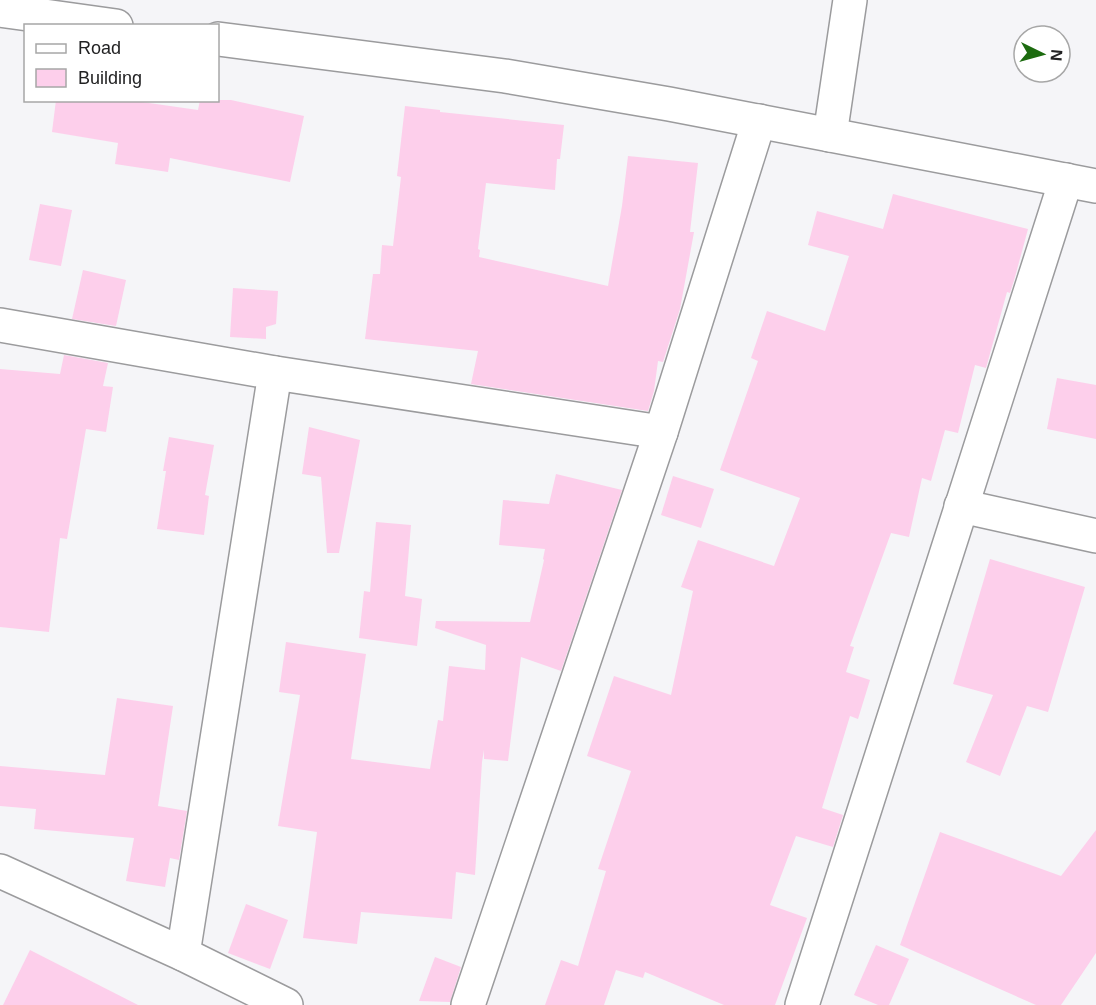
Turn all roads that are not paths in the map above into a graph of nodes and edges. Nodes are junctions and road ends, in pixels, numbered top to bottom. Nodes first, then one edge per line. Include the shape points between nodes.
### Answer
1 (850, 0) edge
2 (0, 10) edge
3 (102, 24) edge
4 (219, 39) edge
5 (759, 121) junction
6 (830, 135) junction
7 (1081, 183) edge
8 (0, 325) edge
9 (275, 373) junction
10 (661, 432) junction
11 (961, 506) junction
12 (1096, 536) edge
13 (0, 871) edge
14 (183, 954) junction
15 (286, 1005) edge
16 (468, 1005) edge
17 (802, 1005) edge

1 - 6 street
2 - 3 street
4 - 5 street via 505,76
5 - 6 street
5 - 10 street
6 - 7 street
7 - 11 street
8 - 9 street
9 - 10 street
9 - 14 street
10 - 16 street
11 - 12 street
11 - 17 street
13 - 14 street
14 - 15 street

